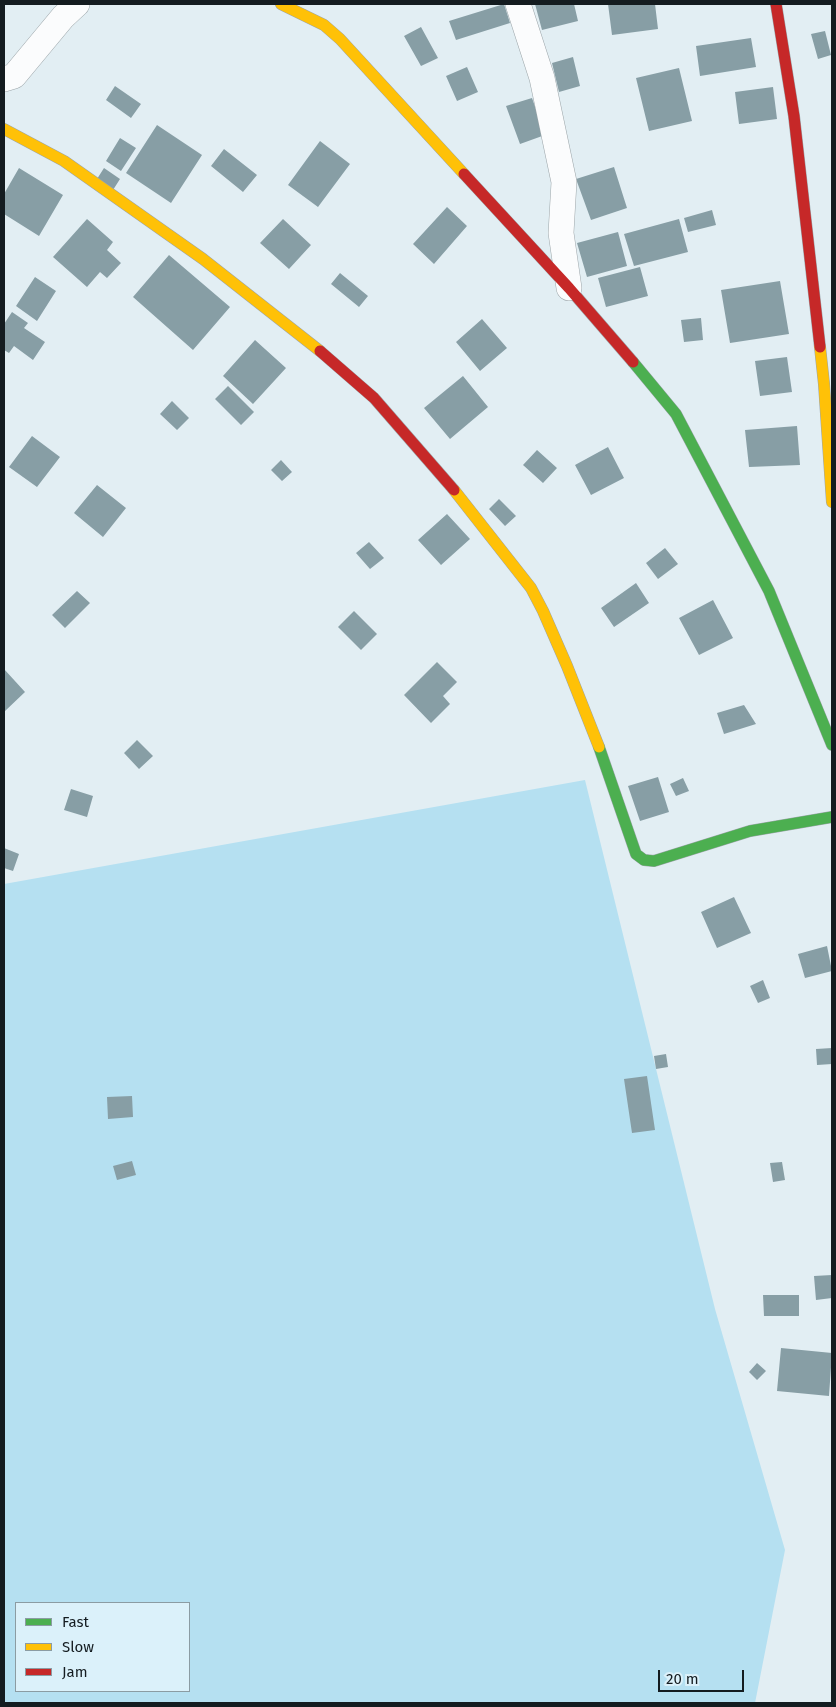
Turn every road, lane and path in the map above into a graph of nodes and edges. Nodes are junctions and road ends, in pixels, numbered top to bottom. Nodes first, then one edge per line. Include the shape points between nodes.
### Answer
1 (77, 4) edge
2 (281, 4) edge
3 (518, 4) edge
4 (776, 4) edge
5 (4, 79) edge
6 (4, 129) edge
7 (569, 288) junction
8 (828, 384) edge
9 (832, 502) edge
10 (832, 745) edge
11 (832, 817) edge

1 - 5 street via 14,76
2 - 7 street via 324,25 340,39
3 - 7 street via 542,78 564,182 562,233
4 - 8 street via 794,116
6 - 11 street via 64,162 203,259 261,304 374,398 428,459 531,588 544,611 597,742 636,854 644,860 654,861 750,832
7 - 10 street via 676,414 769,591
8 - 9 street

